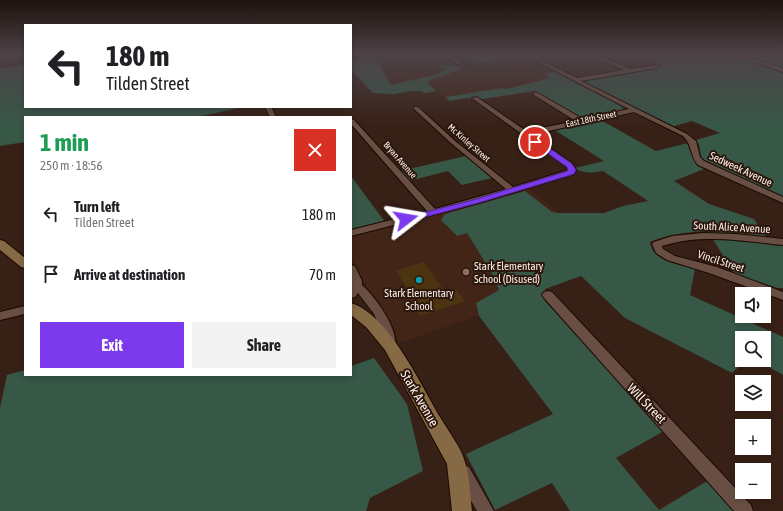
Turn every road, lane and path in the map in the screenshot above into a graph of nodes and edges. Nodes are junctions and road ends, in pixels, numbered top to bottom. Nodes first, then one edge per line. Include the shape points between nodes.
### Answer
1 (572, 78) edge
2 (587, 78) edge
3 (576, 80) junction
4 (536, 94) dead end
5 (475, 98) dead end
6 (416, 108) dead end
7 (635, 110) junction
8 (352, 120) dead end
9 (581, 121) junction
10 (524, 134) junction
11 (512, 190) junction
12 (783, 200) edge
13 (433, 212) junction
14 (352, 233) edge
15 (783, 242) edge
16 (0, 244) edge
17 (657, 244) joint
18 (24, 263) edge
19 (352, 271) edge
20 (354, 290) edge
21 (548, 295) dead end
22 (783, 296) edge
23 (352, 309) edge
24 (24, 310) edge
25 (0, 316) edge
26 (390, 346) junction
27 (456, 462) junction
28 (462, 511) edge
29 (486, 511) edge
30 (745, 511) edge

1 - 3 street, Sedweek Avenue
2 - 3 street
3 - 7 street, Sedweek Avenue
4 - 9 street
5 - 10 street
6 - 11 street, Mc Kinley Street
7 - 9 street, East 18th Street
7 - 12 street, Sedweek Avenue via 685,135 692,141 696,158 707,167
8 - 13 street, Bryan Avenue
9 - 10 street, East 18th Street
10 - 11 street via 569,165 571,172
11 - 13 street
13 - 14 street
15 - 17 street, South Alice Avenue via 724,236 694,236
16 - 18 main road
17 - 22 street, Vincil Street via 659,251 671,258 713,270
19 - 20 street, Stark Avenue via 357,281
20 - 26 street, Stark Avenue via 367,294 388,330
21 - 30 street, Will Street via 684,441
23 - 26 main road via 371,323
24 - 25 street
26 - 27 main road, Stark Avenue
27 - 28 main road
27 - 29 street, Stark Avenue

